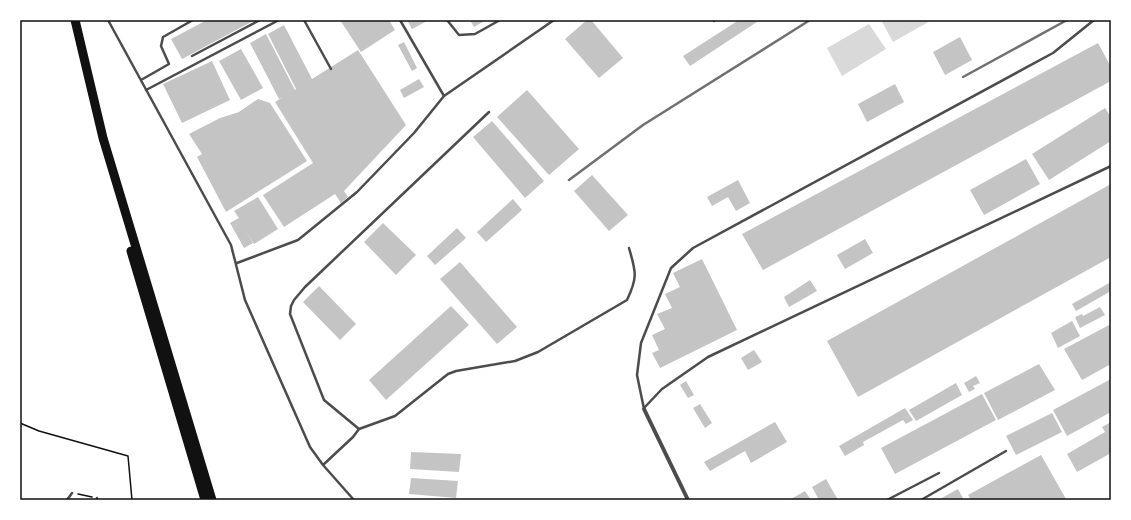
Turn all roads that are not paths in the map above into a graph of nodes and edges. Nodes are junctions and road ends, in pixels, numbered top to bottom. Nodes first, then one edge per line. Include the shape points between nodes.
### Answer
1 (69, 20) edge
2 (75, 20) edge
3 (108, 20) edge
4 (193, 20) edge
5 (260, 20) edge
6 (279, 20) edge
7 (304, 20) edge
8 (400, 20) edge
9 (447, 20) edge
10 (500, 20) edge
11 (554, 20) edge
12 (1094, 20) edge
13 (192, 56) dead end
14 (331, 68) dead end
15 (140, 80) junction
16 (146, 90) junction
17 (444, 96) junction
18 (489, 112) dead end
19 (1111, 166) edge
20 (629, 248) dead end
21 (237, 263) junction
22 (644, 409) junction
23 (359, 428) junction
24 (1006, 451) dead end
25 (322, 465) junction
26 (939, 473) dead end
27 (72, 493) road end
28 (67, 500) edge
29 (205, 500) edge
30 (212, 500) edge
31 (354, 500) edge
32 (688, 500) edge
33 (887, 500) edge
34 (921, 500) edge

1 - 29 highway via 100,147
2 - 30 highway via 103,138
3 - 15 lane
4 - 15 lane via 163,37 161,46 169,64
5 - 13 lane
6 - 16 lane
7 - 14 lane
8 - 17 lane
9 - 10 lane via 459,35 475,34
11 - 17 lane
12 - 22 lane via 1053,53 693,248 671,268 641,343 637,375
15 - 16 lane
16 - 21 lane via 231,245
17 - 21 lane via 414,133 356,192 298,240
18 - 23 lane via 305,287 291,306 290,314 324,400
19 - 22 lane via 708,358 662,389
20 - 23 lane via 636,272 628,300 538,352 515,362 448,374 395,416
21 - 25 lane via 251,315 310,448
22 - 32 street
23 - 25 lane via 353,437
24 - 34 lane
25 - 31 lane
26 - 33 lane
27 - 28 lane

